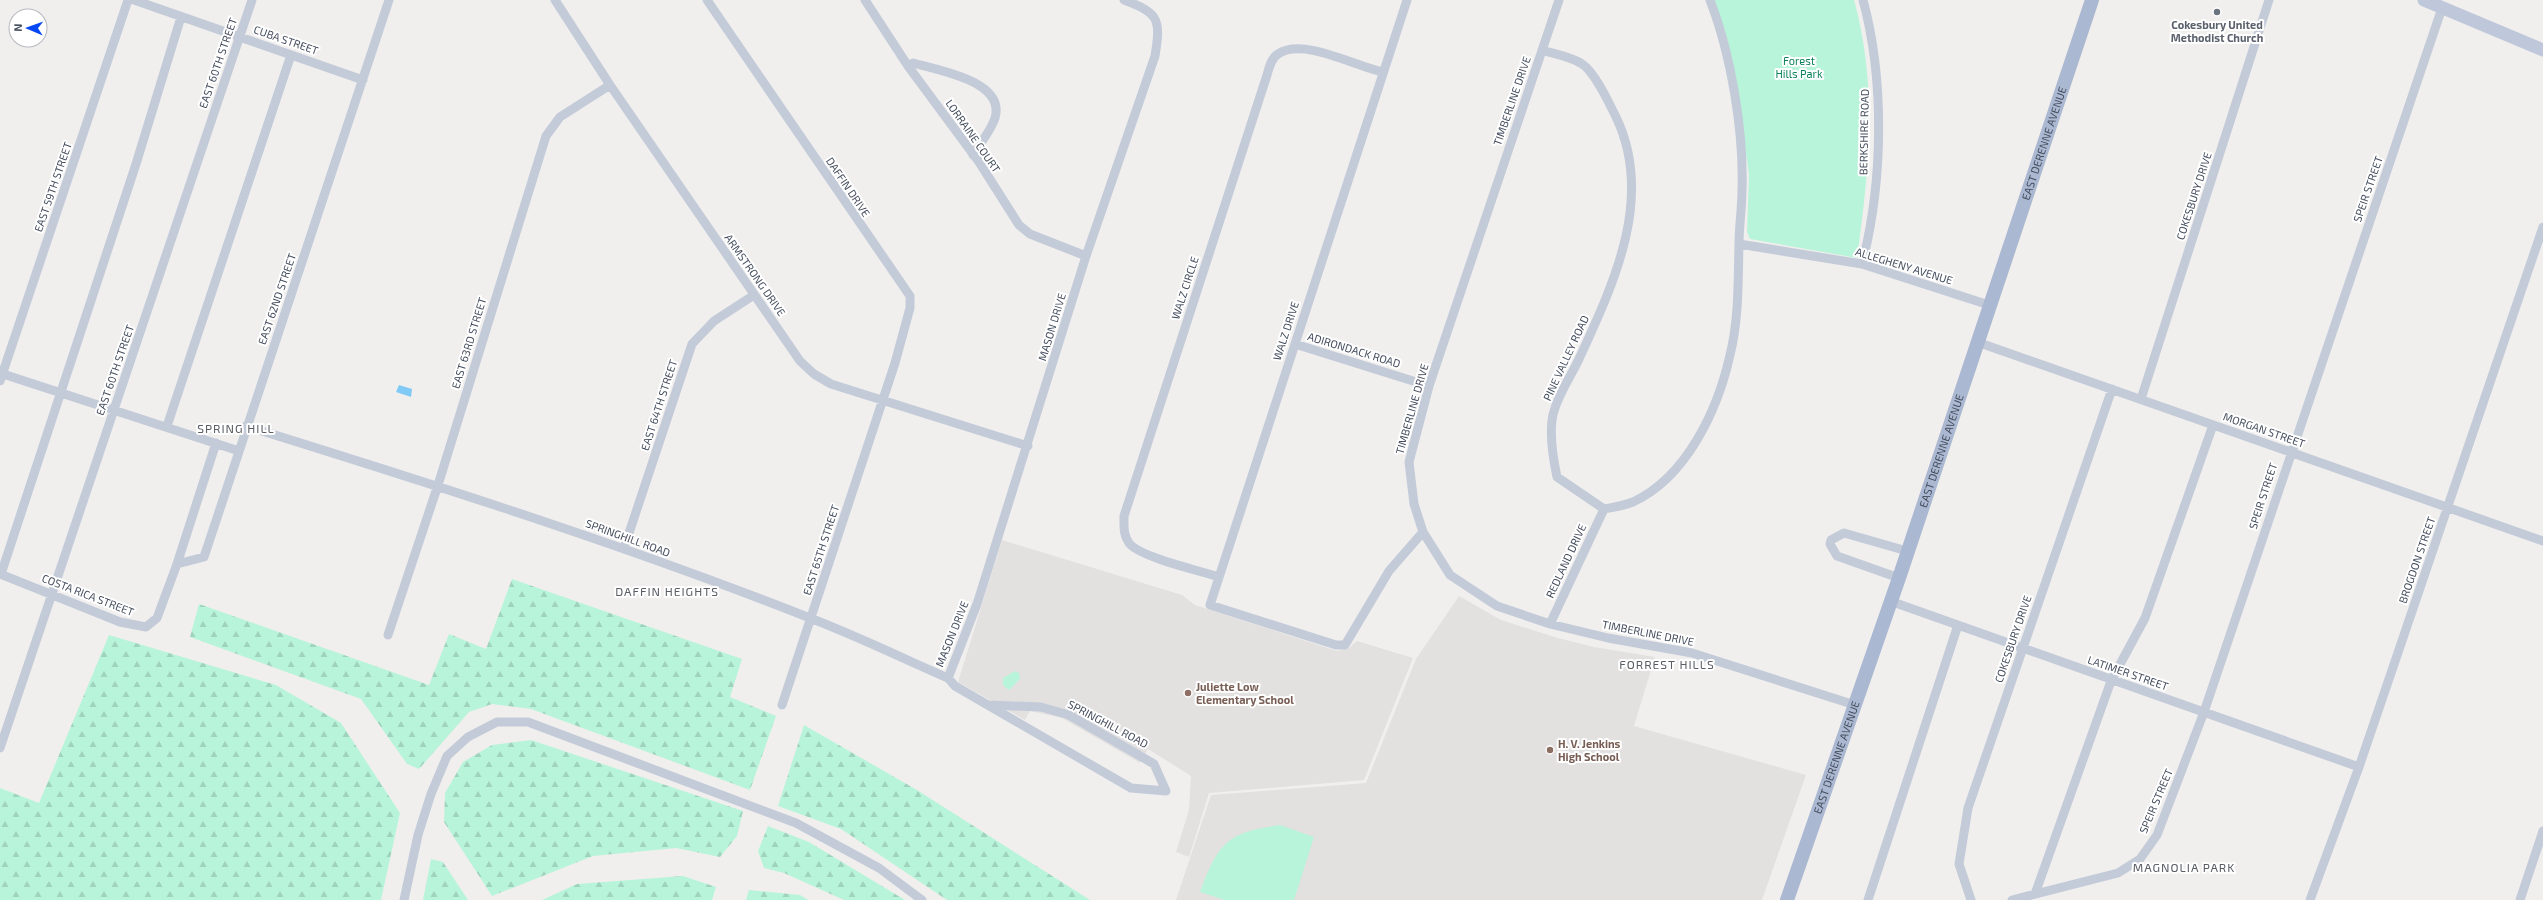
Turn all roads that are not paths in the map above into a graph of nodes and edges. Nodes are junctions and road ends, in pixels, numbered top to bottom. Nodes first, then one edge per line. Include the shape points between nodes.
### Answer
1 (128, 0) edge
2 (134, 0) edge
3 (252, 0) edge
4 (389, 0) edge
5 (554, 0) edge
6 (707, 0) edge
7 (865, 0) edge
8 (1124, 0) edge
9 (1408, 0) edge
10 (1559, 0) edge
11 (1710, 0) edge
12 (1863, 0) edge
13 (2092, 0) edge
14 (2270, 0) edge
15 (2424, 0) edge
16 (2442, 8) junction
17 (181, 17) junction
18 (240, 37) junction
19 (1542, 50) junction
20 (2543, 50) edge
21 (291, 55) junction
22 (908, 66) junction
23 (1383, 72) junction
24 (363, 80) junction
25 (610, 85) junction
26 (973, 155) junction
27 (2543, 227) edge
28 (1739, 244) junction
29 (1086, 256) junction
30 (1862, 264) junction
31 (754, 295) junction
32 (1989, 305) junction
33 (1977, 342) junction
34 (1295, 344) junction
35 (1, 376) edge
36 (1429, 386) junction
37 (2112, 389) junction
38 (59, 392) junction
39 (2141, 399) junction
40 (882, 401) junction
41 (114, 409) junction
42 (2213, 425) junction
43 (167, 426) junction
44 (246, 426) junction
45 (216, 443) junction
46 (1028, 446) junction
47 (239, 451) junction
48 (2290, 452) junction
49 (438, 485) junction
50 (2448, 507) junction
51 (1604, 509) junction
52 (1423, 532) junction
53 (2543, 541) edge
54 (624, 548) junction
55 (1907, 551) junction
56 (177, 564) junction
57 (0, 574) edge
58 (1219, 577) junction
59 (1899, 578) junction
60 (52, 593) junction
61 (1890, 601) junction
62 (812, 619) junction
63 (1550, 624) junction
64 (1958, 625) junction
65 (388, 635) dead end
66 (2022, 648) junction
67 (948, 678) junction
68 (2111, 681) junction
69 (782, 705) dead end
70 (988, 705) junction
71 (1855, 705) junction
72 (2204, 712) junction
73 (0, 748) edge
74 (2359, 767) junction
75 (2543, 831) edge
76 (2035, 894) junction
77 (404, 900) edge
78 (922, 900) edge
79 (1786, 900) edge
80 (1868, 900) edge
81 (1971, 900) edge
82 (2012, 900) edge
83 (2310, 900) edge
84 (2520, 900) edge

1 - 35 street, EAST 59TH STREET
2 - 17 street, CUBA STREET
3 - 18 street, EAST 60TH STREET
4 - 24 street, EAST 62ND STREET
5 - 25 street, ARMSTRONG DRIVE
6 - 40 street, DAFFIN DRIVE via 910,296 910,308
7 - 22 street, LORRAINE COURT
8 - 29 street, MASON DRIVE via 1146,8 1156,17 1159,30 1155,56
9 - 23 street, WALZ DRIVE
10 - 19 street, TIMBERLINE DRIVE
11 - 28 street via 1728,60 1739,137 1742,189
12 - 30 street, BERKSHIRE ROAD via 1869,22 1877,85 1877,129 1874,202
13 - 32 main road, EAST DERENNE AVENUE
14 - 39 street, COKESBURY DRIVE
15 - 16 main road
16 - 20 main road
16 - 48 street, SPEIR STREET
17 - 18 street, CUBA STREET
17 - 38 street via 136,164
18 - 21 street, CUBA STREET
18 - 41 street, EAST 60TH STREET
19 - 36 street, TIMBERLINE DRIVE
19 - 51 street, PINE VALLEY ROAD via 1582,64 1603,91 1621,127 1632,191 1626,242 1604,305 1554,412 1552,453 1558,477
21 - 24 street, CUBA STREET
21 - 43 street
22 - 26 street, LORRAINE COURT
22 - 26 street via 913,64 969,80 981,84 989,92 993,99 995,116
23 - 34 street, WALZ DRIVE
23 - 58 street, WALZ CIRCLE via 1306,49 1279,53 1272,61 1124,516 1124,532 1130,544 1141,553
24 - 44 street, EAST 62ND STREET
25 - 31 street, ARMSTRONG DRIVE
25 - 49 street, EAST 63RD STREET via 560,117 546,136
26 - 29 street, LORRAINE COURT via 1019,225 1030,234
27 - 50 street, BROGDON STREET
28 - 30 street, ALLEGHENY AVENUE
28 - 51 street via 1739,285 1731,354 1720,389 1697,439 1673,472 1654,488 1635,501 1618,508
29 - 46 street, MASON DRIVE
30 - 32 street, ALLEGHENY AVENUE
31 - 40 street, ARMSTRONG DRIVE via 800,361 814,374 831,384
31 - 54 street, EAST 64TH STREET via 714,321 692,344
32 - 33 main road, EAST DERENNE AVENUE
33 - 37 street, MORGAN STREET
33 - 55 main road, EAST DERENNE AVENUE
34 - 36 street, ADIRONDACK ROAD
34 - 58 street, WALZ DRIVE
35 - 38 street
36 - 52 street, TIMBERLINE DRIVE via 1409,462 1414,504
37 - 39 street, MORGAN STREET
37 - 66 street, COKESBURY DRIVE
38 - 41 street
38 - 57 street
39 - 42 street, MORGAN STREET
40 - 46 street, ARMSTRONG DRIVE
40 - 62 street, EAST 65TH STREET
41 - 43 street
41 - 60 street, EAST 60TH STREET
42 - 48 street, MORGAN STREET
42 - 68 street via 2145,618
43 - 45 street
44 - 47 street, EAST 62ND STREET
44 - 49 street, SPRINGHILL ROAD
45 - 47 street
45 - 56 street
46 - 67 street, MASON DRIVE via 977,604
47 - 56 street, EAST 62ND STREET via 204,557
48 - 50 street, MORGAN STREET
48 - 72 street, SPEIR STREET
49 - 54 street, SPRINGHILL ROAD
49 - 65 street, EAST 63RD STREET
50 - 53 street, MORGAN STREET
50 - 74 street, BROGDON STREET
51 - 63 street, REDLAND DRIVE
52 - 58 street, WALZ DRIVE via 1389,571 1345,645 1336,645 1210,605
52 - 63 street, TIMBERLINE DRIVE via 1450,575 1497,606
54 - 62 street, SPRINGHILL ROAD
55 - 59 main road, EAST DERENNE AVENUE
55 - 59 street via 1844,533 1830,544 1837,556
56 - 60 street, COSTA RICA STREET via 157,618 146,627 120,622
57 - 60 street, COSTA RICA STREET
59 - 61 main road, EAST DERENNE AVENUE
60 - 73 street, EAST 60TH STREET
61 - 64 street, LATIMER STREET
61 - 71 main road, EAST DERENNE AVENUE
62 - 67 street, SPRINGHILL ROAD
62 - 69 street, EAST 65TH STREET
63 - 71 street, TIMBERLINE DRIVE via 1608,638 1692,653
64 - 66 street, LATIMER STREET
64 - 80 street
66 - 68 street, LATIMER STREET
66 - 81 street, COKESBURY DRIVE via 1968,808 1959,864
67 - 70 street, SPRINGHILL ROAD via 955,686
68 - 72 street, LATIMER STREET
68 - 76 street
70 - 70 street, SPRINGHILL ROAD via 1131,788 1166,791 1154,764 1069,715 1041,707
71 - 79 main road, EAST DERENNE AVENUE
72 - 74 street, LATIMER STREET
72 - 76 street, SPEIR STREET via 2157,835 2140,859 2118,873
74 - 83 street, BROGDON STREET
75 - 84 street
76 - 82 street, SPEIR STREET
77 - 78 street via 418,835 447,756 468,736 497,722 528,722 796,823 879,868

